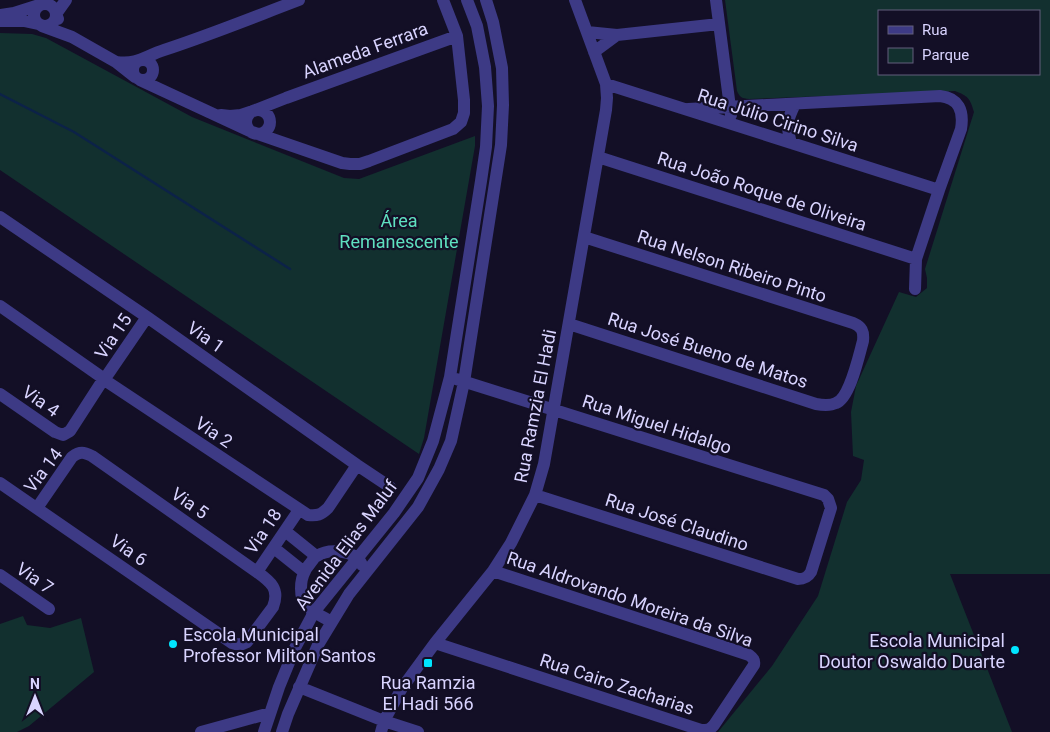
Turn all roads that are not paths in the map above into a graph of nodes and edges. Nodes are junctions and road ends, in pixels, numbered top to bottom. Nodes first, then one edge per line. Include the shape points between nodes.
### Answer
1 (66, 0) edge
2 (299, 0) edge
3 (444, 0) edge
4 (468, 0) edge
5 (486, 0) edge
6 (575, 0) edge
7 (716, 0) edge
8 (45, 3) edge
9 (56, 14) junction
10 (0, 15) edge
11 (0, 21) edge
12 (719, 24) junction
13 (40, 25) junction
14 (587, 32) junction
15 (617, 35) junction
16 (456, 36) junction
17 (72, 37) junction
18 (174, 47) junction
19 (594, 52) junction
20 (140, 61) junction
21 (116, 62) junction
22 (153, 70) junction
23 (137, 79) junction
24 (606, 84) junction
25 (168, 92) junction
26 (286, 98) junction
27 (795, 104) junction
28 (730, 106) junction
29 (688, 109) junction
30 (253, 111) junction
31 (214, 114) junction
32 (270, 122) junction
33 (737, 125) junction
34 (252, 132) junction
35 (791, 142) junction
36 (288, 144) junction
37 (598, 157) junction
38 (939, 190) junction
39 (0, 217) edge
40 (584, 237) junction
41 (916, 259) junction
42 (914, 289) dead end
43 (0, 306) edge
44 (148, 317) junction
45 (569, 324) junction
46 (450, 377) junction
47 (105, 379) junction
48 (464, 382) junction
49 (0, 394) edge
50 (837, 403) joint
51 (555, 409) junction
52 (63, 434) joint
53 (77, 453) joint
54 (357, 465) junction
55 (0, 483) edge
56 (390, 487) dead end
57 (535, 495) junction
58 (37, 508) junction
59 (299, 510) junction
60 (285, 531) junction
61 (274, 548) junction
62 (316, 556) junction
63 (358, 558) junction
64 (493, 571) junction
65 (257, 572) junction
66 (304, 572) junction
67 (0, 575) edge
68 (808, 577) joint
69 (276, 593) joint
70 (350, 594) junction
71 (49, 609) dead end
72 (314, 612) junction
73 (332, 622) junction
74 (435, 643) junction
75 (755, 661) joint
76 (300, 687) junction
77 (270, 713) junction
78 (383, 727) edge
79 (201, 732) edge
80 (264, 732) edge
81 (282, 732) edge
82 (418, 732) edge

1 - 9 street
2 - 18 street
3 - 16 street
4 - 46 street, Avenida Elias Maluf via 485,67 488,106 480,191
5 - 48 street, Avenida Elias Maluf via 502,68 504,105 502,137
6 - 14 street
7 - 12 street
8 - 9 street
8 - 10 street
8 - 13 street via 36,8 33,16
9 - 13 street via 54,22
9 - 17 street
11 - 13 street
12 - 15 street
12 - 28 street
13 - 17 street
14 - 15 street
14 - 19 street
15 - 19 street
16 - 26 street, Alameda Ferrara
16 - 36 street via 464,113 461,122 453,129 360,164 342,163
17 - 21 street
18 - 20 street
18 - 22 street via 160,58
19 - 24 street
20 - 21 street
20 - 22 street via 148,61
20 - 23 street via 133,67
21 - 23 street
22 - 23 street via 148,80
22 - 25 street via 156,79
23 - 25 street
24 - 29 street, Rua Júlio Cirino Silva
24 - 37 street, Rua Ramzia El Hadi via 606,110
25 - 31 street
26 - 30 street, Alameda Ferrara
26 - 32 street, Alameda Ferrara
27 - 28 street
27 - 35 street via 787,121
27 - 38 street via 950,98 959,107 961,129
28 - 29 street
28 - 33 street via 731,116
29 - 33 street, Rua Júlio Cirino Silva
30 - 31 street, Alameda Ferrara via 230,116
30 - 32 street via 264,111
30 - 34 street via 247,119
31 - 34 street
32 - 34 street via 264,132
32 - 36 street
33 - 35 street, Rua Júlio Cirino Silva
34 - 36 street
35 - 38 street, Rua Júlio Cirino Silva
37 - 40 street, Rua Ramzia El Hadi
37 - 41 street, Rua João Roque de Oliveira
38 - 41 street
39 - 44 street, Via 1
40 - 45 street, Rua Ramzia El Hadi
40 - 50 street, Rua Nelson Ribeiro Pinto via 858,325 864,334 863,341 849,387
41 - 42 street
43 - 47 street, Via 2
44 - 47 street, Via 15
44 - 54 street, Via 1
45 - 50 street, Rua José Bueno de Matos via 816,404
45 - 51 street, Rua Ramzia El Hadi
46 - 48 street
46 - 63 street, Avenida Elias Maluf via 433,441 418,478
47 - 52 street, Via 15 via 76,424
47 - 59 street, Via 2
48 - 51 street, Rua Miguel Hidalgo
48 - 70 street, Avenida Elias Maluf via 451,441 439,469 418,507
49 - 52 street, Via 4 via 55,432
51 - 57 street, Rua Ramzia El Hadi
51 - 68 street, Rua Miguel Hidalgo via 824,495 831,508
53 - 58 street, Via 14
53 - 65 street, Via 5 via 92,456
54 - 56 street, Via 1
54 - 59 street via 322,514 308,515
55 - 58 street, Via 6
57 - 64 street, Rua Ramzia El Hadi
57 - 68 street, Rua José Claudino via 798,579
58 - 69 street, Via 6 via 232,643 247,642 273,607
59 - 60 street, Via 18
60 - 61 street, Via 18
60 - 62 street
61 - 65 street, Via 18
61 - 66 street
62 - 63 street via 338,551
62 - 66 street
63 - 70 street via 362,568
63 - 72 street, Avenida Elias Maluf
64 - 74 street, Rua Ramzia El Hadi
64 - 75 street, Rua Aldrovando Moreira da Silva via 749,655
65 - 69 street, Via 5 via 271,583
66 - 72 street via 302,597
67 - 71 street, Via 7
70 - 73 street, Avenida Elias Maluf
72 - 73 street
72 - 77 street, Avenida Elias Maluf via 295,648
73 - 76 street, Avenida Elias Maluf
74 - 75 street, Rua Cairo Zacharias via 701,730 709,730 714,725 753,669
74 - 78 street, Rua Ramzia El Hadi via 402,688
76 - 78 street
76 - 81 street, Avenida Elias Maluf
77 - 79 street
77 - 80 street, Avenida Elias Maluf
78 - 82 street

